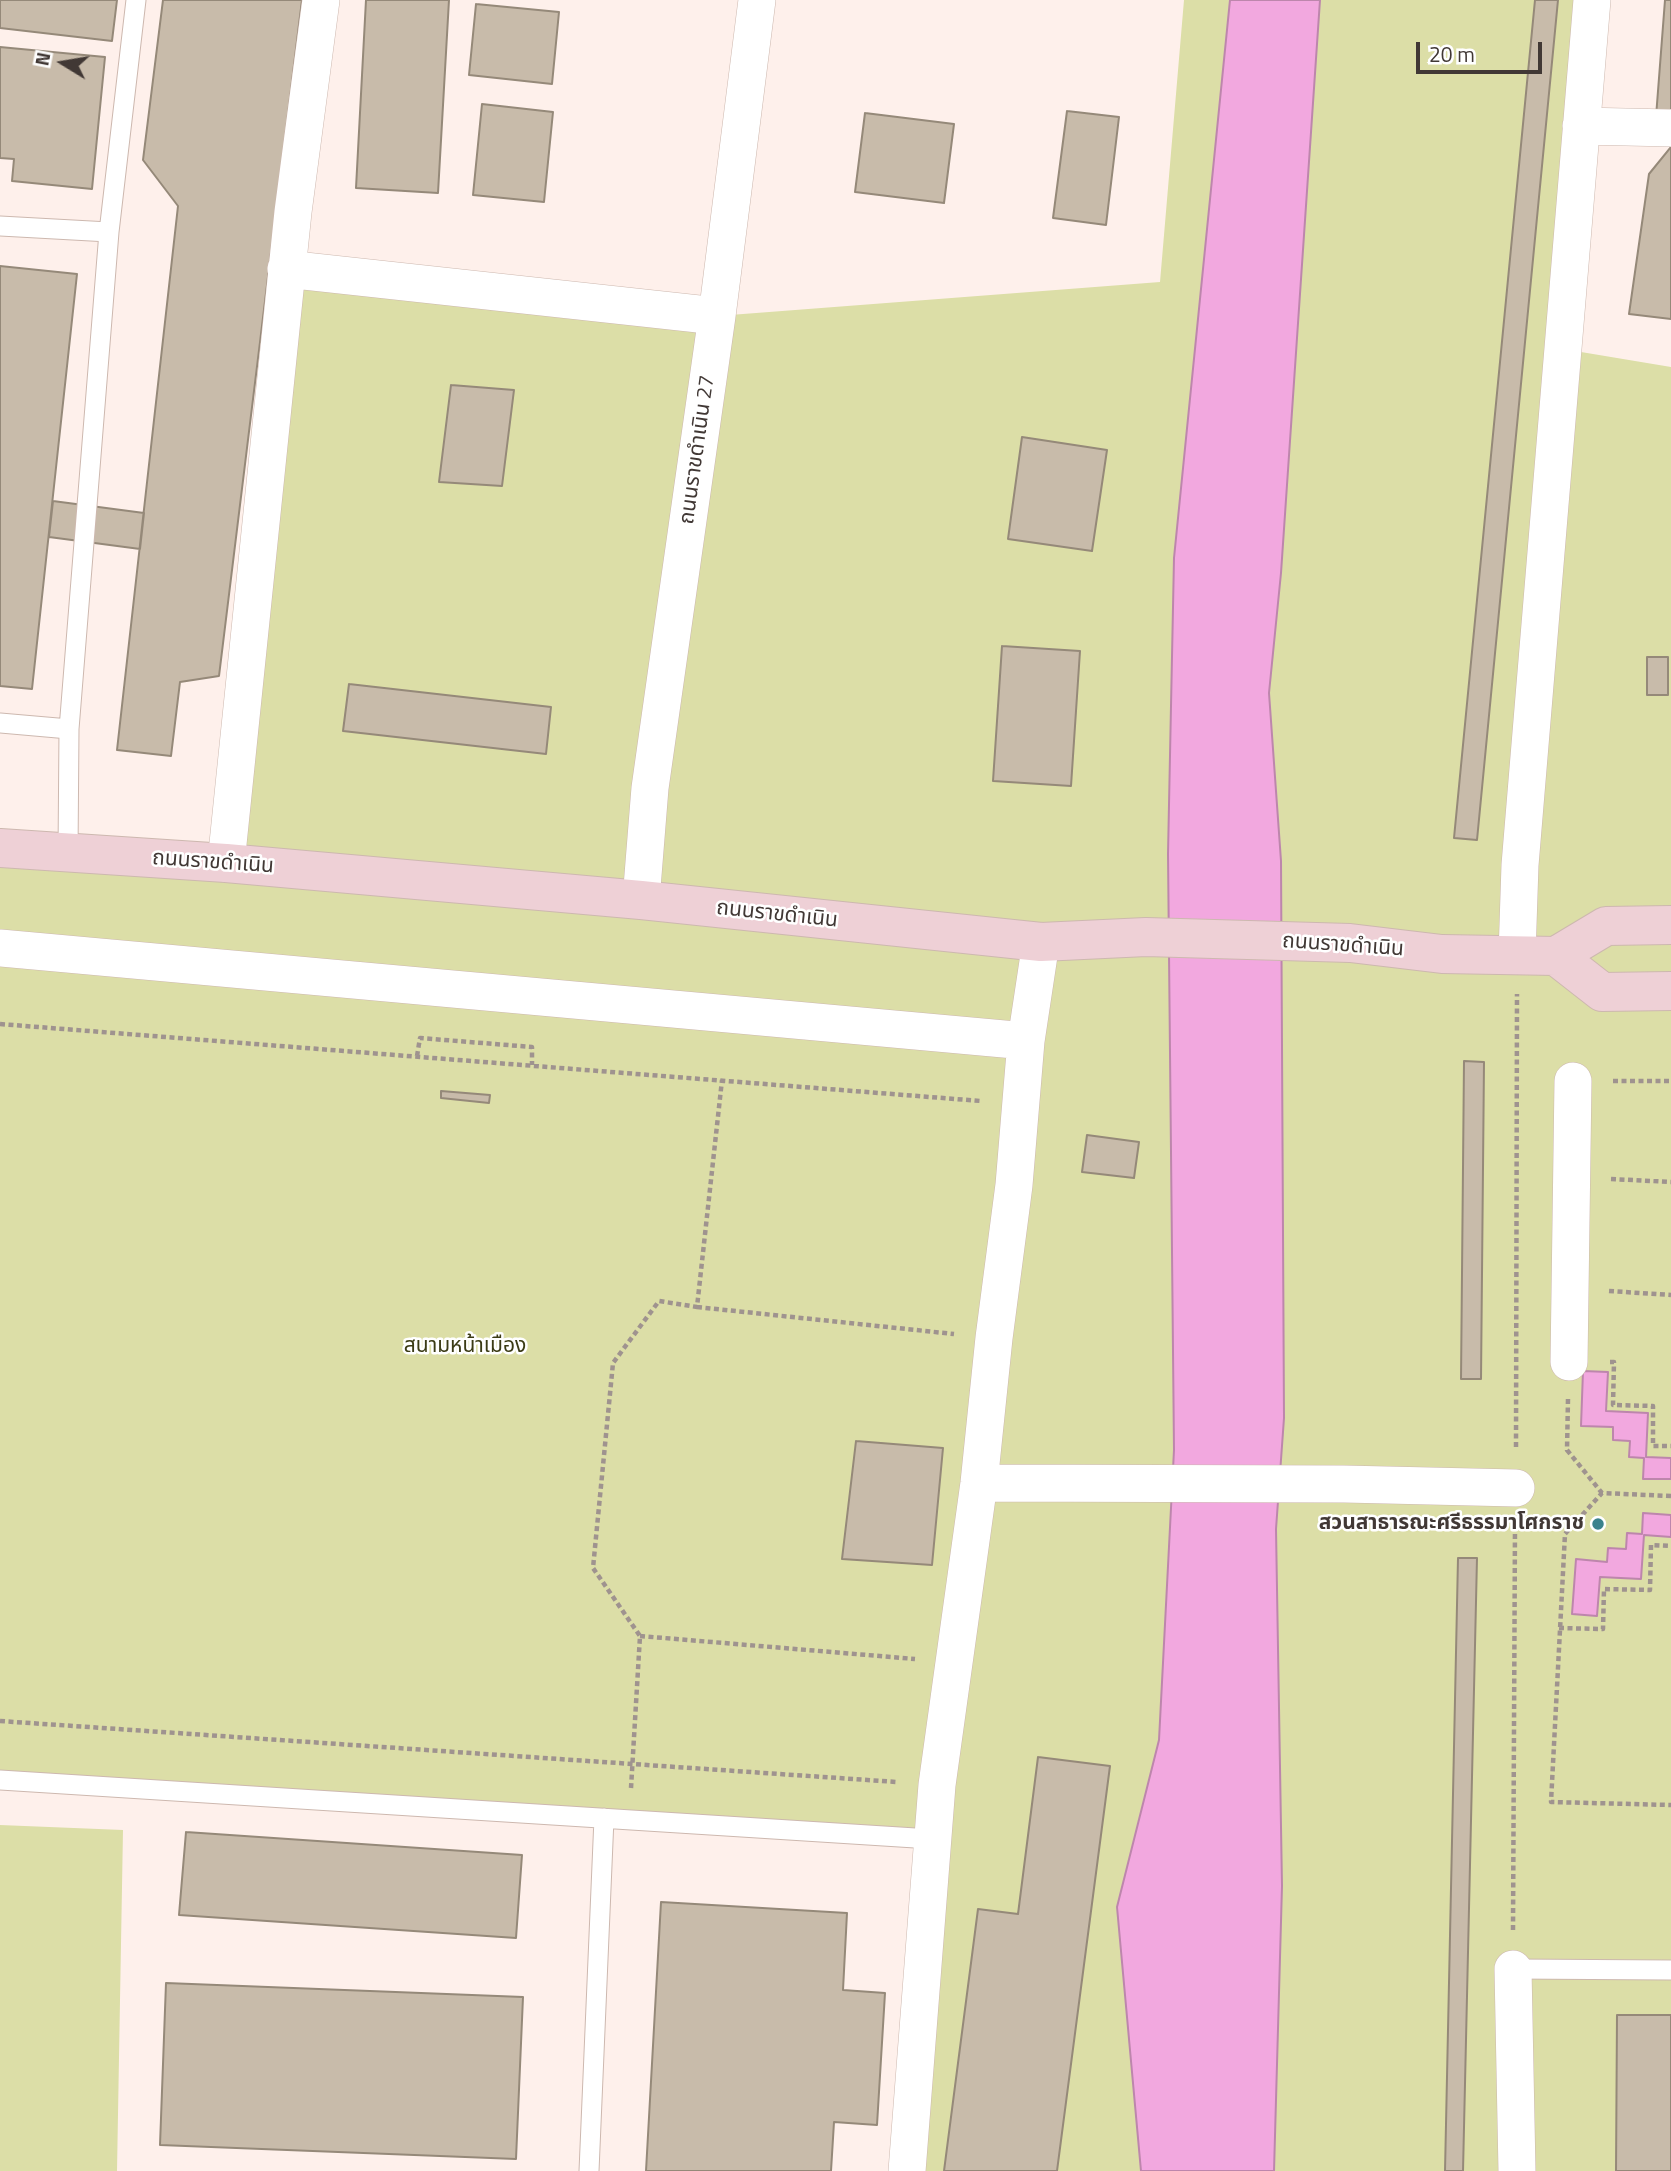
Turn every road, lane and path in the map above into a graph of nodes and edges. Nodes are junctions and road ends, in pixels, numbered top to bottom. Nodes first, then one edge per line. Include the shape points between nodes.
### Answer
1 (136, 0) edge
2 (321, 0) edge
3 (757, 0) edge
4 (1592, 0) edge
5 (1581, 126) junction
6 (1671, 128) edge
7 (0, 226) edge
8 (109, 232) junction
9 (286, 269) junction
10 (717, 316) junction
11 (0, 723) edge
12 (69, 729) junction
13 (0, 848) edge
14 (68, 854) junction
15 (226, 863) junction
16 (641, 900) junction
17 (1671, 925) edge
18 (1041, 942) junction
19 (0, 948) edge
20 (1517, 955) junction
21 (1556, 956) junction
22 (1671, 991) edge
23 (0, 1024) edge
24 (1026, 1041) junction
25 (417, 1056) junction
26 (532, 1065) junction
27 (722, 1080) junction
28 (1573, 1081) joint
29 (1671, 1081) edge
30 (1020, 1104) junction
31 (1572, 1178) junction
32 (1671, 1182) edge
33 (1570, 1289) junction
34 (1671, 1295) edge
35 (698, 1307) junction
36 (994, 1338) junction
37 (1569, 1362) junction
38 (1671, 1446) edge
39 (979, 1483) junction
40 (1516, 1488) dead end
41 (1602, 1493) junction
42 (1671, 1496) edge
43 (1671, 1546) edge
44 (1559, 1628) junction
45 (640, 1636) junction
46 (954, 1662) junction
47 (0, 1721) edge
48 (632, 1763) junction
49 (0, 1780) edge
50 (937, 1785) junction
51 (1671, 1805) edge
52 (604, 1818) junction
53 (629, 1820) junction
54 (931, 1839) junction
55 (1513, 1969) joint
56 (1671, 1970) edge
57 (589, 2171) edge
58 (907, 2171) edge
59 (1517, 2171) edge

1 - 8 lane
2 - 9 street
3 - 10 street, ถนนราขดำเนิน 27
4 - 5 street
5 - 6 street
5 - 20 street via 1521,851
7 - 8 lane
8 - 12 lane
9 - 10 street
9 - 15 street
10 - 16 street, ถนนราขดำเนิน 27 via 650,788
11 - 12 lane
12 - 14 lane
13 - 14 main road, ถนนราขดำเนิน
14 - 15 main road, ถนนราขดำเนิน
15 - 16 main road, ถนนราขดำเนิน
16 - 18 main road, ถนนราขดำเนิน
17 - 21 main road via 1606,926
18 - 20 main road, ถนนราขดำเนิน via 1146,937 1350,943 1441,954
18 - 24 street
19 - 24 street
20 - 21 main road, ถนนราขดำเนิน
21 - 22 main road via 1602,992
23 - 25 path
24 - 30 street
25 - 26 path
25 - 26 path via 420,1038 532,1047
26 - 27 path
27 - 30 path
27 - 35 path
28 - 29 path
28 - 31 street
30 - 36 street
31 - 32 path
31 - 33 street
33 - 34 path
33 - 37 street
35 - 36 path
35 - 45 path via 659,1301 613,1363 593,1568
36 - 39 street
37 - 38 path via 1614,1362 1613,1405 1653,1406 1653,1446
37 - 41 path via 1567,1451
39 - 40 street
39 - 46 street
41 - 42 path
41 - 44 path via 1565,1534
43 - 44 path via 1651,1545 1650,1590 1604,1589 1603,1629
44 - 51 path via 1552,1802
45 - 46 path
45 - 48 path
46 - 50 street
47 - 48 path
48 - 50 path
48 - 53 path
49 - 52 lane
50 - 54 street
52 - 53 lane
52 - 57 lane
53 - 54 lane
54 - 58 street
55 - 56 lane
55 - 59 street

